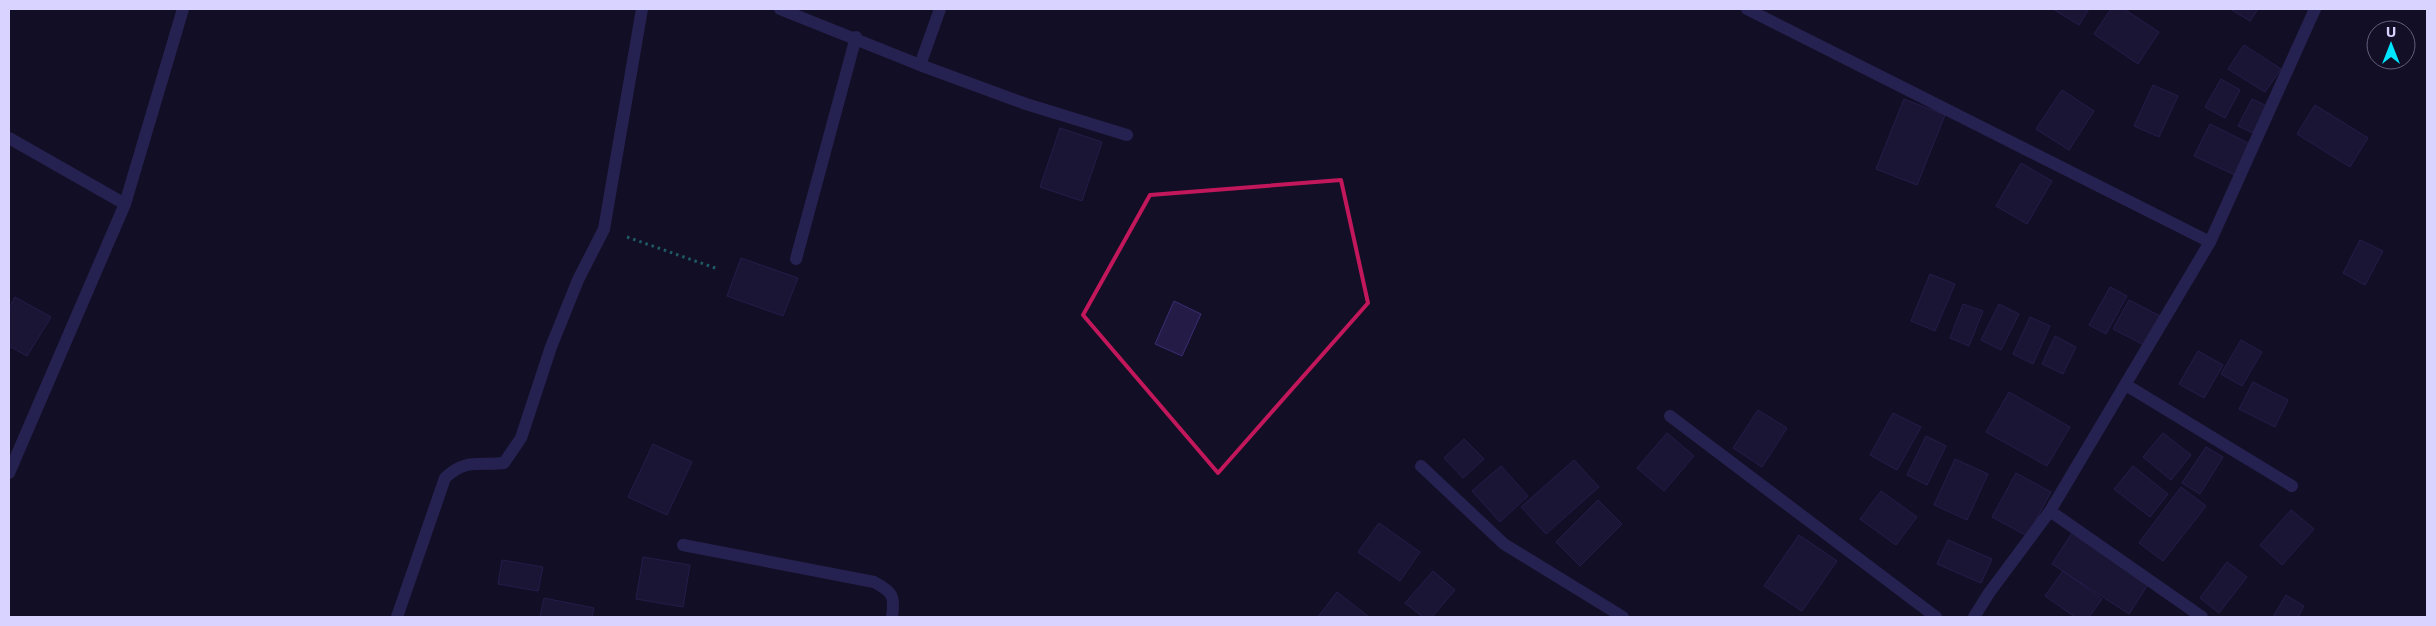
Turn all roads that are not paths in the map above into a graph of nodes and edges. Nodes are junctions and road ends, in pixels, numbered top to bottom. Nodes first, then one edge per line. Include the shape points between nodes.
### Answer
1 (183, 9) edge
2 (642, 9) edge
3 (780, 9) edge
4 (940, 9) edge
5 (1747, 9) edge
6 (2315, 9) edge
7 (856, 37) junction
8 (920, 65) junction
9 (1127, 135) dead end
10 (9, 138) edge
11 (125, 204) junction
12 (2210, 242) junction
13 (796, 259) dead end
14 (2126, 385) junction
15 (1670, 416) dead end
16 (1421, 466) dead end
17 (9, 473) edge
18 (2292, 486) dead end
19 (2050, 511) junction
20 (683, 545) dead end
21 (397, 617) edge
22 (892, 617) edge
23 (1623, 617) edge
24 (1936, 617) edge
25 (1974, 617) edge
26 (2202, 617) edge

1 - 11 street
2 - 21 street via 604,229 578,280 551,347 521,438 504,463 464,465 445,478
3 - 7 street
4 - 8 street
5 - 12 street
6 - 12 street
7 - 8 street
7 - 13 street
8 - 9 street via 1026,104
10 - 11 street
11 - 17 street
12 - 14 street
14 - 18 street
14 - 19 street
15 - 24 street
16 - 23 street via 1504,544
19 - 25 street
19 - 26 street
20 - 22 street via 874,582 890,590

